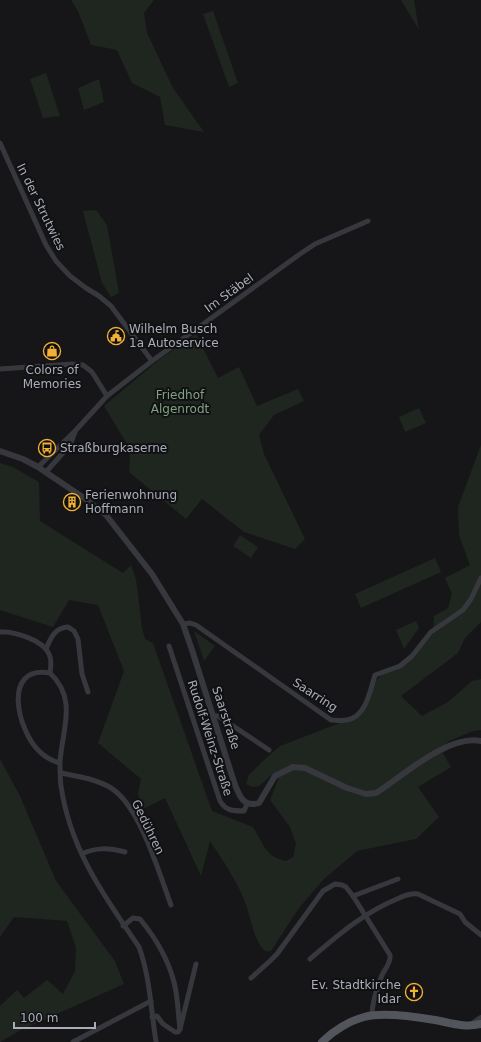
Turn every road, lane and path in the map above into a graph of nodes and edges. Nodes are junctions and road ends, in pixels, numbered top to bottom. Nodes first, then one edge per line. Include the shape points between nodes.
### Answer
1 (0, 143) edge
2 (368, 221) dead end
3 (152, 361) junction
4 (0, 369) edge
5 (107, 396) junction
6 (76, 430) junction
7 (0, 452) edge
8 (38, 467) junction
9 (46, 472) junction
10 (481, 578) edge
11 (183, 624) junction
12 (0, 632) edge
13 (169, 646) dead end
14 (46, 649) junction
15 (50, 673) junction
16 (88, 692) dead end
17 (213, 716) junction
18 (481, 741) edge
19 (268, 750) dead end
20 (60, 763) junction
21 (61, 773) junction
22 (248, 804) junction
23 (125, 852) dead end
24 (82, 854) junction
25 (398, 879) dead end
26 (353, 896) junction
27 (171, 905) dead end
28 (365, 916) junction
29 (123, 926) junction
30 (481, 935) edge
31 (310, 959) dead end
32 (196, 964) dead end
33 (251, 978) dead end
34 (151, 1001) junction
35 (372, 1015) junction
36 (152, 1017) junction
37 (481, 1018) edge
38 (481, 1024) edge
39 (469, 1026) junction
40 (180, 1029) junction
41 (327, 1040) edge
42 (73, 1042) edge
43 (156, 1042) edge

1 - 3 street, In der Strutwies via 46,245 56,261 70,276 111,306
2 - 3 street, Im Stäbel via 315,244
3 - 5 street, Im Stäbel
4 - 5 street via 83,365 92,372
5 - 6 street, Im Stäbel
6 - 8 street, Im Stäbel
6 - 9 street, Im Stäbel via 70,445
7 - 8 street, Saarstraße
8 - 9 street, Saarstraße
9 - 11 street, Saarstraße via 106,515 152,574
10 - 11 street, Saarring via 463,610 431,632 412,656 400,666 375,675 364,708 358,716 345,720 331,720 196,625
11 - 17 street, Saarstraße
12 - 14 street via 22,635
13 - 22 street, Rudolf-Weinz-Straße via 220,801 223,807 236,812 244,811
14 - 15 street via 50,654
14 - 16 street via 53,634 60,628 68,627 74,631 78,639 82,674
15 - 20 street via 61,686 66,704 66,725
15 - 20 street via 38,672 27,676 19,686 18,702 32,743 45,756
17 - 19 street via 218,716
17 - 22 street, Saarstraße via 238,793
18 - 22 street via 463,740 440,750 376,793 366,794 304,768 293,768 275,776 259,803
20 - 21 street
21 - 24 street via 66,811
21 - 27 street, Gedühren via 111,788 124,800 145,838
23 - 24 street via 111,848
24 - 29 street via 100,890
25 - 26 street
26 - 28 street
26 - 33 street via 342,885 335,884 323,891 277,954
28 - 30 street via 412,893 460,914 465,922
28 - 31 street
28 - 35 street via 391,958 380,982 372,1006
29 - 34 street via 139,946
29 - 40 street via 133,918 140,919 167,962 174,983
32 - 40 street
34 - 36 street
34 - 42 street
35 - 39 main road via 421,1018
35 - 41 main road via 354,1021
36 - 40 street via 156,1016 175,1032
36 - 43 street
37 - 39 street
38 - 39 main road

